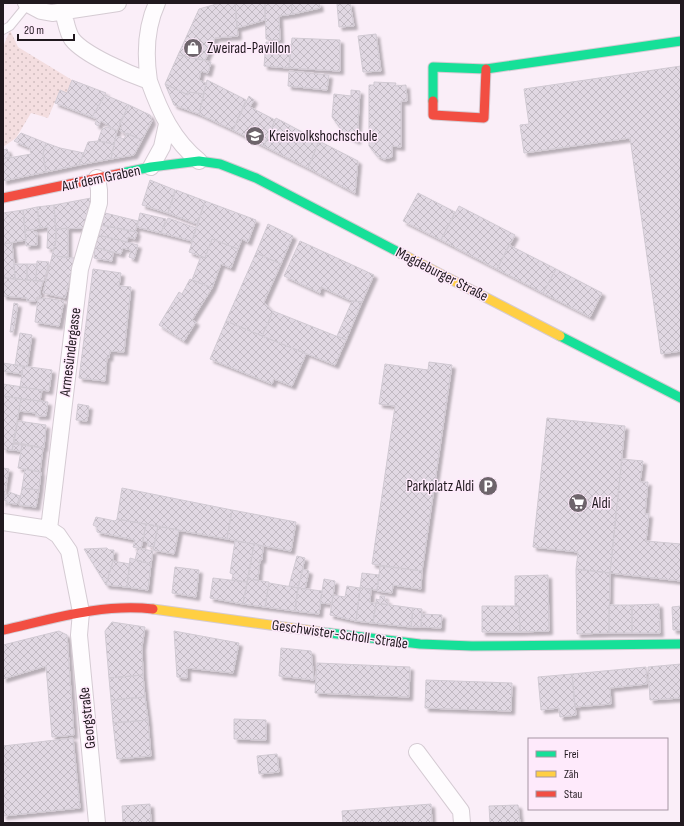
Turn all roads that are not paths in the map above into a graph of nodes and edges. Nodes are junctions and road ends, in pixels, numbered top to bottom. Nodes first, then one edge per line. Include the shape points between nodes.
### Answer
1 (118, 3) edge
2 (157, 3) edge
3 (27, 4) edge
4 (63, 12) junction
5 (3, 30) edge
6 (681, 41) edge
7 (486, 69) junction
8 (149, 81) junction
9 (167, 124) junction
10 (199, 161) junction
11 (151, 167) junction
12 (97, 178) junction
13 (3, 198) edge
14 (681, 398) edge
15 (3, 522) edge
16 (49, 528) junction
17 (81, 612) junction
18 (3, 630) edge
19 (681, 644) edge
20 (417, 752) dead end
21 (97, 823) edge
22 (462, 823) edge

1 - 4 street
2 - 8 street via 151,16 147,42 146,62
3 - 4 street via 41,11
3 - 5 lane via 10,26
4 - 8 street via 69,34 76,43 128,74
6 - 7 street
7 - 7 street via 484,118 433,115 433,67
8 - 9 street
9 - 10 street via 186,151
9 - 11 street via 162,147
10 - 11 street, Auf dem Graben
10 - 14 street, Magdeburger Straße via 220,164 256,178
11 - 12 street, Auf dem Graben
12 - 13 street, Auf dem Graben
12 - 16 street, Armesündergasse via 99,203 80,269
15 - 16 street
16 - 17 street, Georgstraße via 58,535 69,551
17 - 18 street, Geschwister-Scholl-Straße
17 - 19 street, Geschwister-Scholl-Straße via 122,607 150,608 420,644
17 - 21 street, Georgstraße via 79,635
20 - 22 street via 461,811

